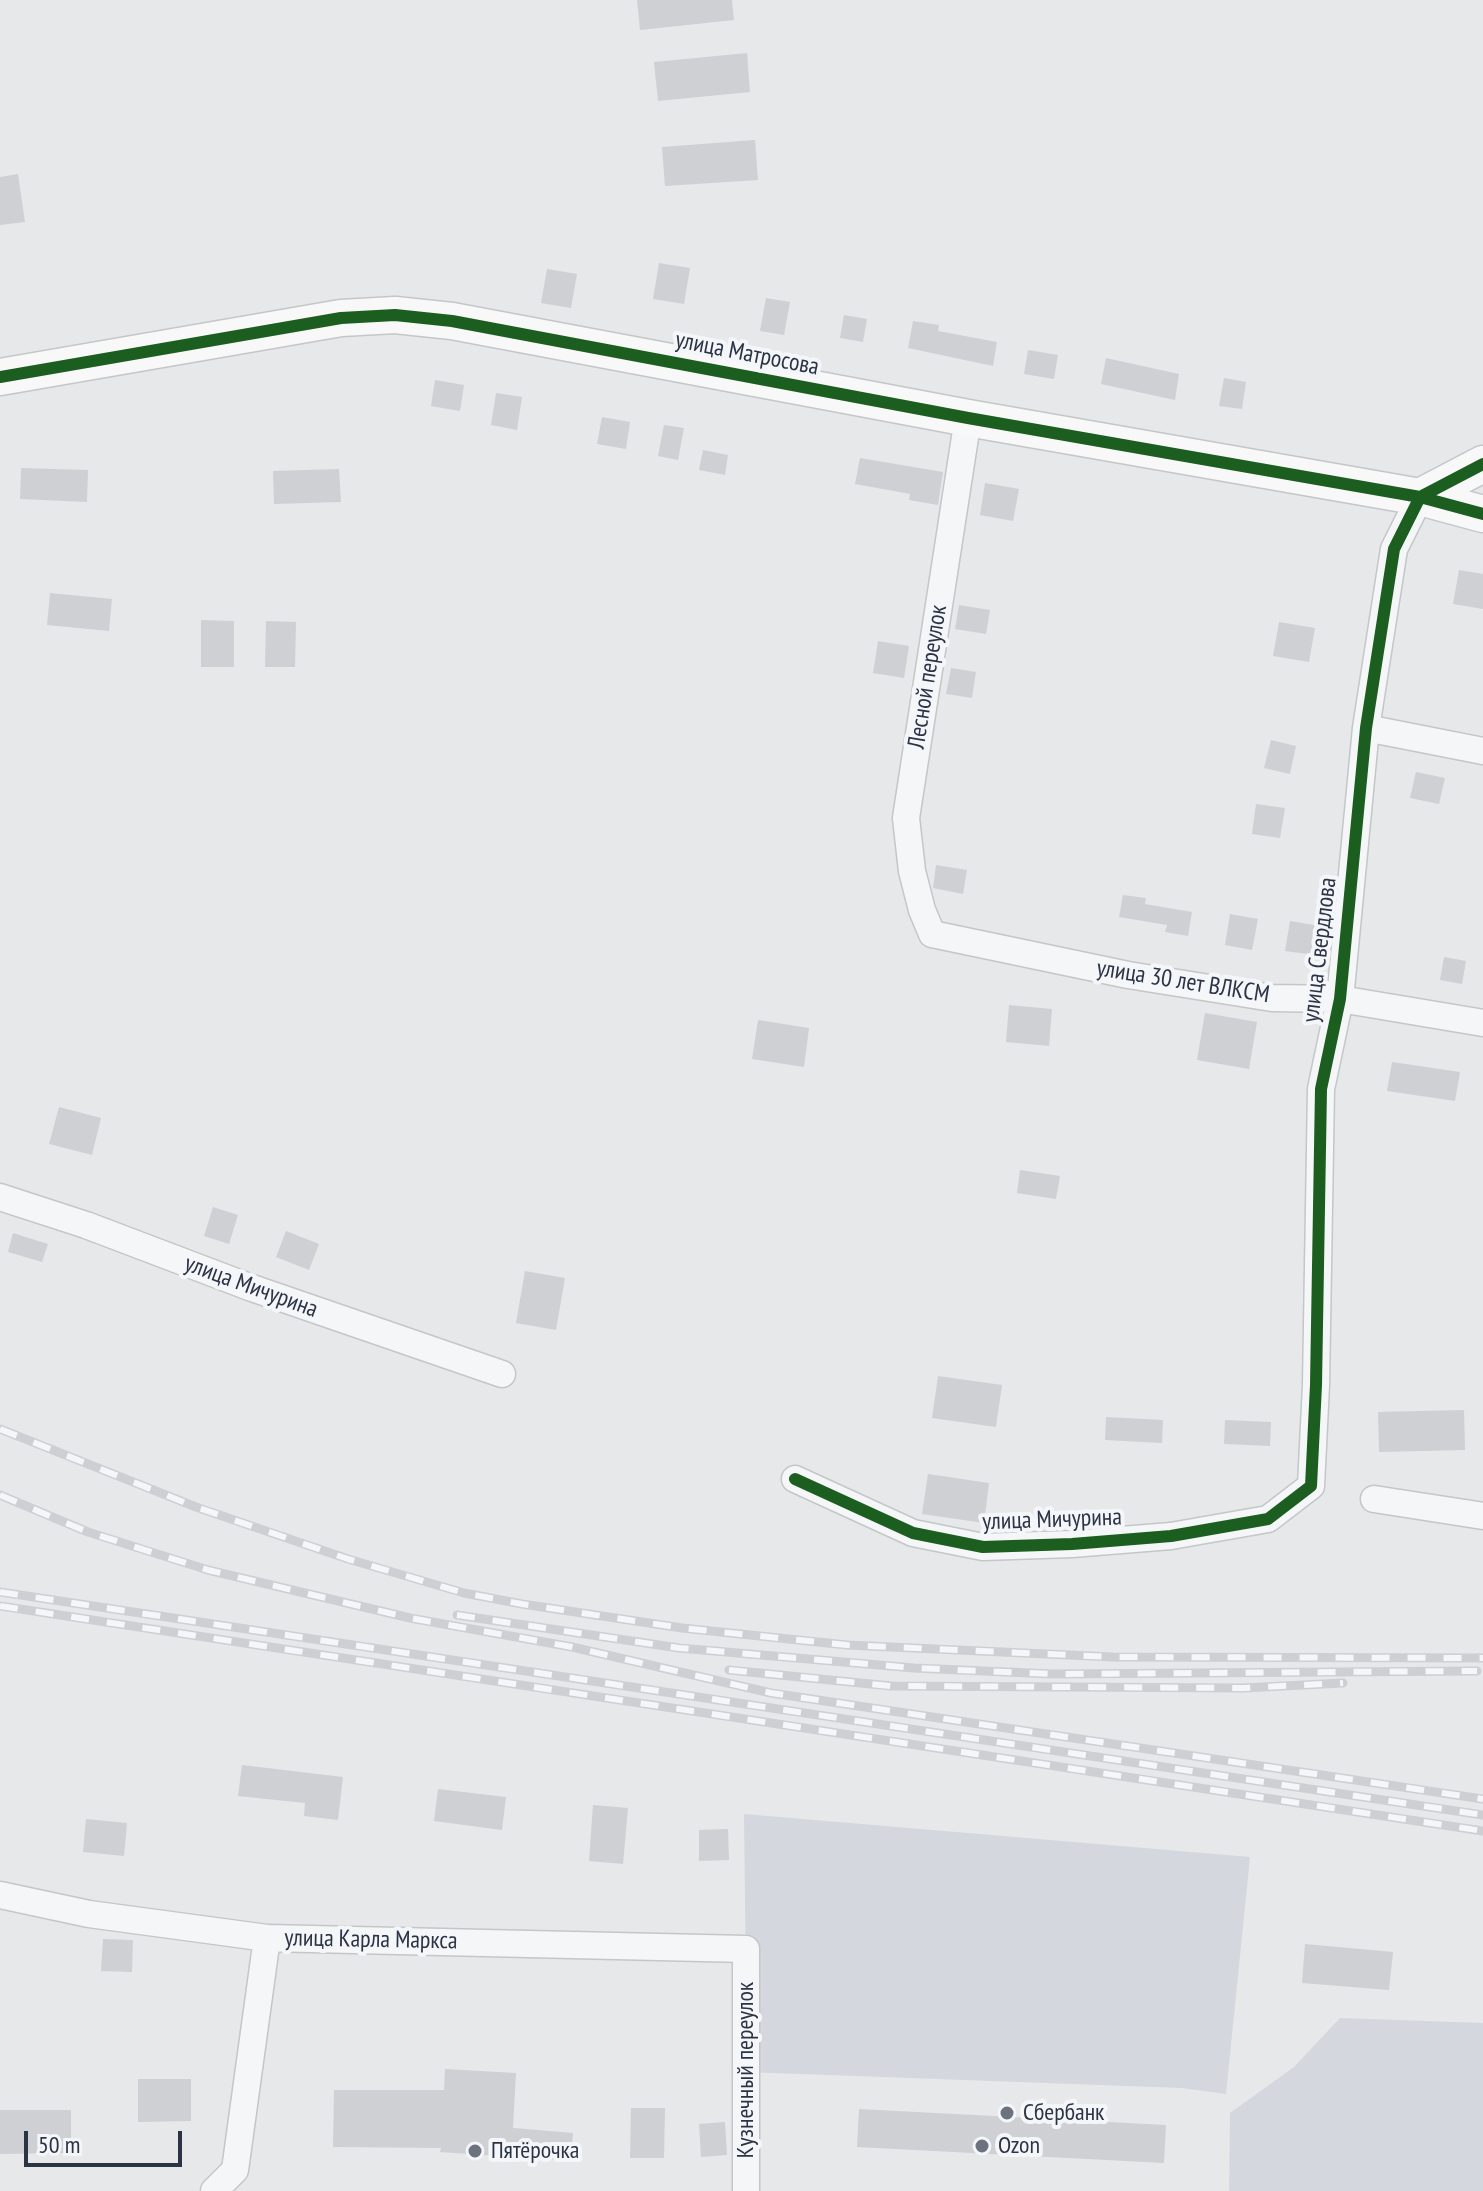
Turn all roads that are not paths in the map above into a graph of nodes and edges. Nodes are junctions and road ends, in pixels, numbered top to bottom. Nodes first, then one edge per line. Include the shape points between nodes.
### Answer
1 (0, 377) edge
2 (968, 418) junction
3 (1483, 464) edge
4 (1420, 497) junction
5 (1483, 514) edge
6 (1366, 728) junction
7 (1483, 751) edge
8 (932, 934) joint
9 (1340, 999) junction
10 (1483, 1023) edge
11 (0, 1197) edge
12 (502, 1374) dead end
13 (795, 1479) dead end
14 (1311, 1486) joint
15 (1374, 1499) dead end
16 (1483, 1516) edge
17 (0, 1895) edge
18 (267, 1938) junction
19 (746, 1949) joint
20 (214, 2191) edge
21 (746, 2191) edge

1 - 2 street, улица Матросова via 341,318 395,315 452,321
2 - 4 street, улица Матросова
2 - 8 street, Лесной переулок via 906,818 912,871
3 - 4 street
4 - 5 street, улица Матросова
4 - 6 street, улица Свердлова via 1394,549
6 - 7 street
6 - 9 street, улица Свердлова
8 - 9 street, улица 30 лет ВЛКСМ via 1128,975 1257,995
9 - 10 street, улица 30 лет ВЛКСМ
9 - 14 street, улица Свердлова via 1321,1089
11 - 12 street, улица Мичурина
13 - 14 street, улица Мичурина via 913,1533 983,1547 1171,1536 1268,1519
15 - 16 street
17 - 18 street, улица Карла Маркса via 89,1914
18 - 19 street, улица Карла Маркса
18 - 20 street via 235,2170
19 - 21 street, Кузнечный переулок

